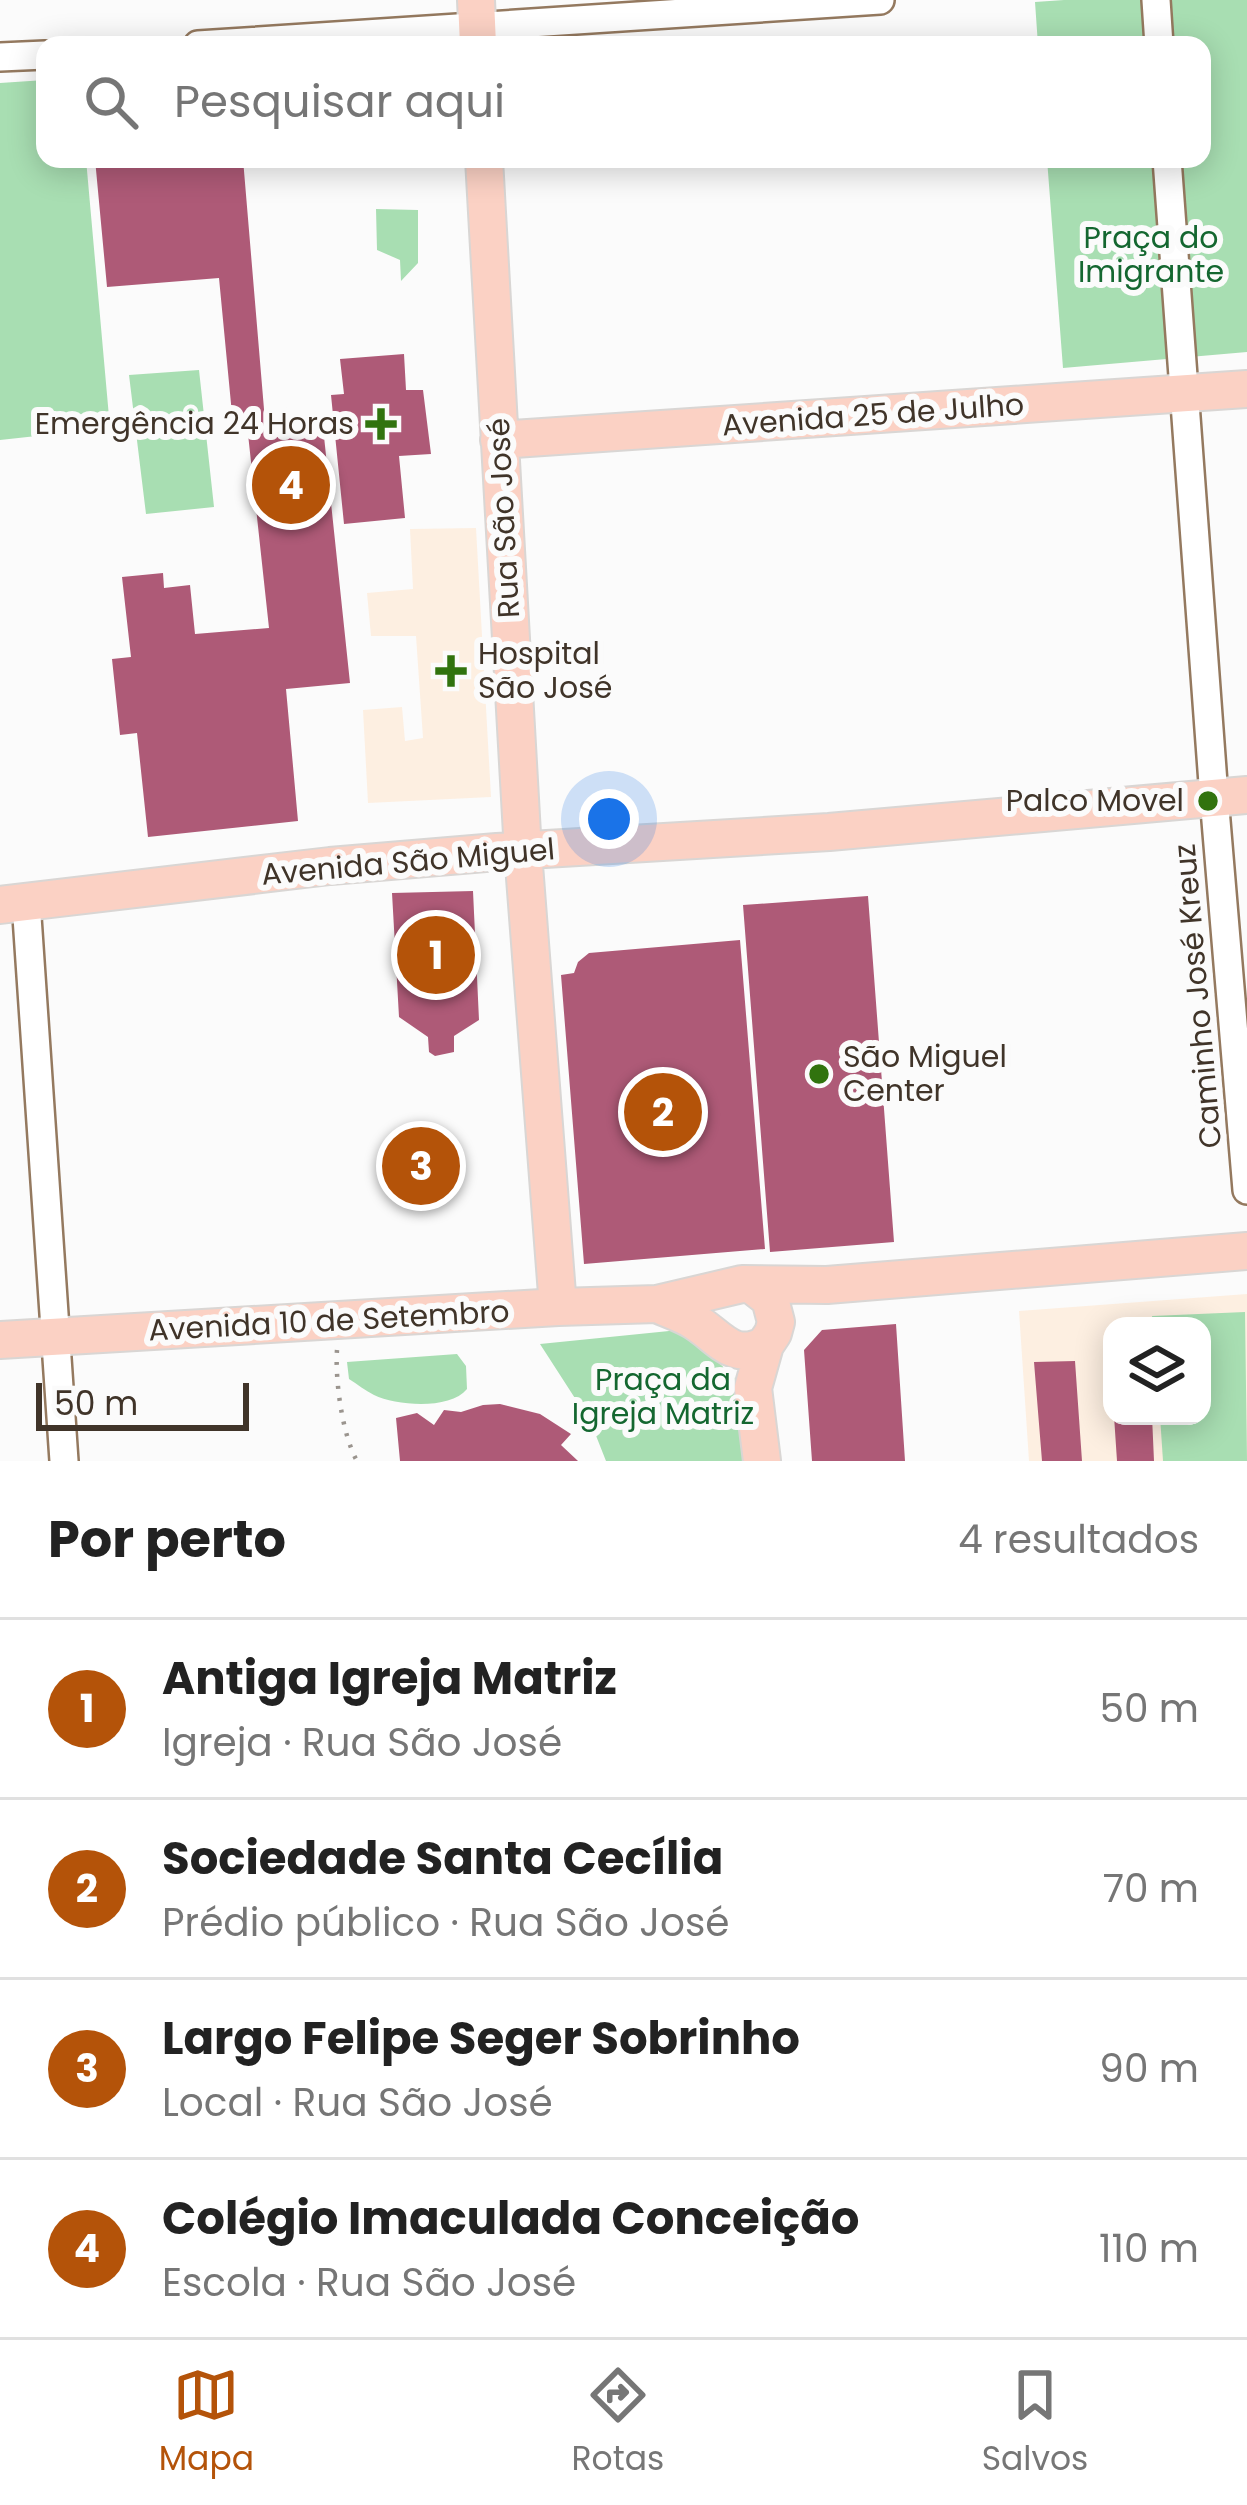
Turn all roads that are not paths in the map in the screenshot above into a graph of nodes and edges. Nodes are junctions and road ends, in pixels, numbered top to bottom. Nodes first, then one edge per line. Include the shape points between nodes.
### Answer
1 (880, 0) edge
2 (1156, 0) edge
3 (477, 24) edge
4 (317, 36) edge
5 (1159, 36) edge
6 (36, 56) edge
7 (0, 58) edge
8 (485, 168) edge
9 (1168, 168) edge
10 (1247, 389) edge
11 (1183, 393) junction
12 (500, 440) junction
13 (1231, 796) edge
14 (523, 852) junction
15 (13, 903) edge
16 (1247, 1190) edge
17 (1247, 1251) edge
18 (827, 1285) junction
19 (742, 1286) junction
20 (658, 1304) junction
21 (558, 1307) junction
22 (55, 1336) junction
23 (0, 1340) edge
24 (748, 1342) junction
25 (64, 1461) edge
26 (762, 1461) edge

1 - 3 street
2 - 5 street
3 - 4 street
6 - 7 street
8 - 12 main road, Rua São José
9 - 11 street, Caminho José Kreuz
10 - 11 main road, Avenida 25 de Julho
11 - 12 main road, Avenida 25 de Julho
11 - 13 street, Caminho José Kreuz
12 - 14 main road, Rua São José
13 - 14 main road, Avenida São Miguel
13 - 16 street, Caminho José Kreuz
14 - 15 main road, Avenida São Miguel
14 - 21 main road, Rua São José
15 - 22 street
17 - 18 main road, Avenida 10 de Setembro
18 - 19 main road, Avenida 10 de Setembro
18 - 24 main road
19 - 20 main road, Avenida 10 de Setembro
19 - 24 main road via 770,1299 776,1322
19 - 24 main road via 715,1304 713,1328
20 - 21 main road, Avenida 10 de Setembro
20 - 24 main road
21 - 22 main road, Avenida 10 de Setembro
22 - 23 main road, Avenida 10 de Setembro
22 - 25 street
24 - 26 main road

